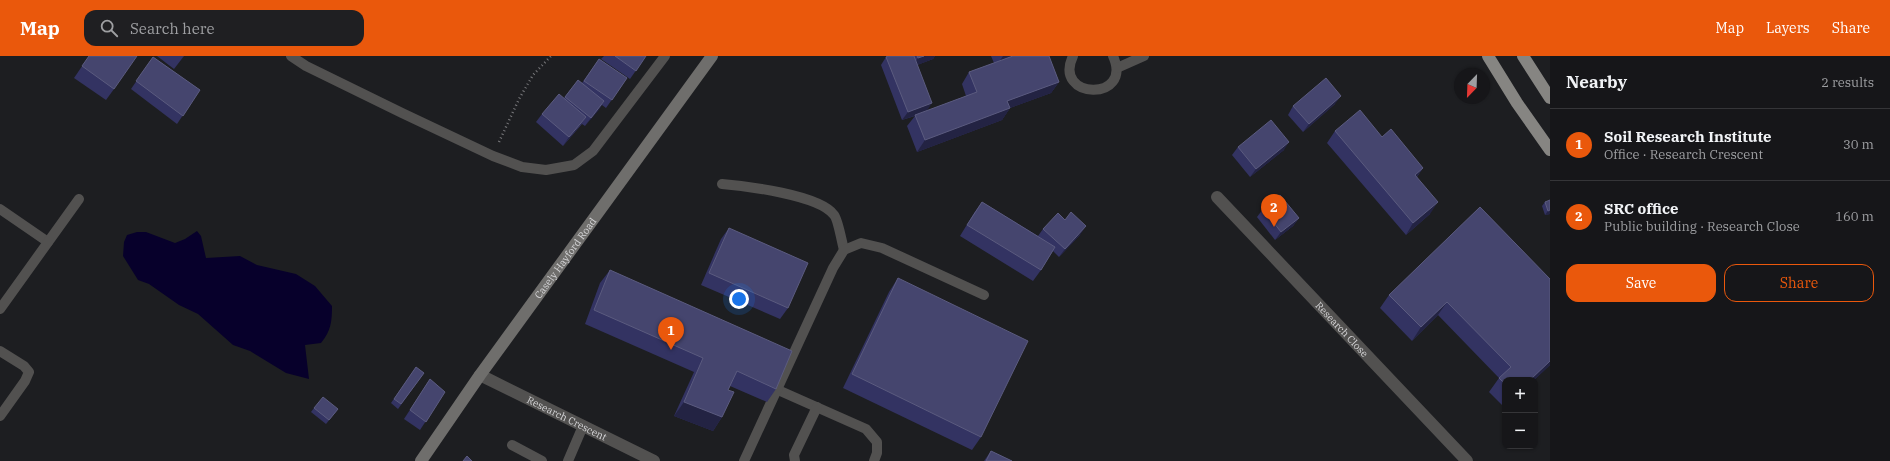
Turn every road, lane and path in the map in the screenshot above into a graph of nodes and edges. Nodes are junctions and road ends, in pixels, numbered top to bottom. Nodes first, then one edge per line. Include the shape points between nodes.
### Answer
1 (291, 56) edge
2 (551, 56) edge
3 (665, 56) edge
4 (712, 56) edge
5 (1113, 56) edge
6 (1144, 56) edge
7 (1488, 56) edge
8 (1523, 56) edge
9 (1070, 58) edge
10 (1117, 68) junction
11 (1550, 98) edge
12 (1550, 150) edge
13 (492, 156) junction
14 (722, 184) dead end
15 (1217, 197) dead end
16 (79, 199) dead end
17 (0, 210) edge
18 (48, 242) junction
19 (844, 250) junction
20 (984, 295) dead end
21 (0, 309) edge
22 (0, 351) edge
23 (480, 375) junction
24 (778, 390) junction
25 (817, 407) junction
26 (0, 416) edge
27 (583, 426) junction
28 (512, 445) dead end
29 (421, 461) edge
30 (542, 461) edge
31 (568, 461) edge
32 (654, 461) edge
33 (744, 461) edge
34 (795, 461) edge
35 (874, 461) edge
36 (1467, 461) edge

1 - 13 lane via 306,66
2 - 13 path via 533,75
3 - 13 lane via 593,152 574,165 546,170 522,167
4 - 23 street, Casely Hayford Road
5 - 10 lane
6 - 10 lane
7 - 12 main road
8 - 11 main road
9 - 10 lane via 1070,70 1077,85 1093,91 1107,87 1116,76
14 - 19 lane via 774,190 821,205 834,215
15 - 36 street, Research Close
16 - 18 lane
17 - 18 lane
18 - 21 lane
19 - 20 lane via 861,243 882,248
19 - 24 lane via 833,268
22 - 26 lane via 29,372
23 - 27 street, Research Crescent
23 - 29 street, Casely Hayford Road
24 - 25 lane
24 - 33 lane
25 - 34 lane via 794,455
25 - 35 lane via 866,429 877,442
27 - 31 lane
27 - 32 street, Research Crescent
28 - 30 lane

